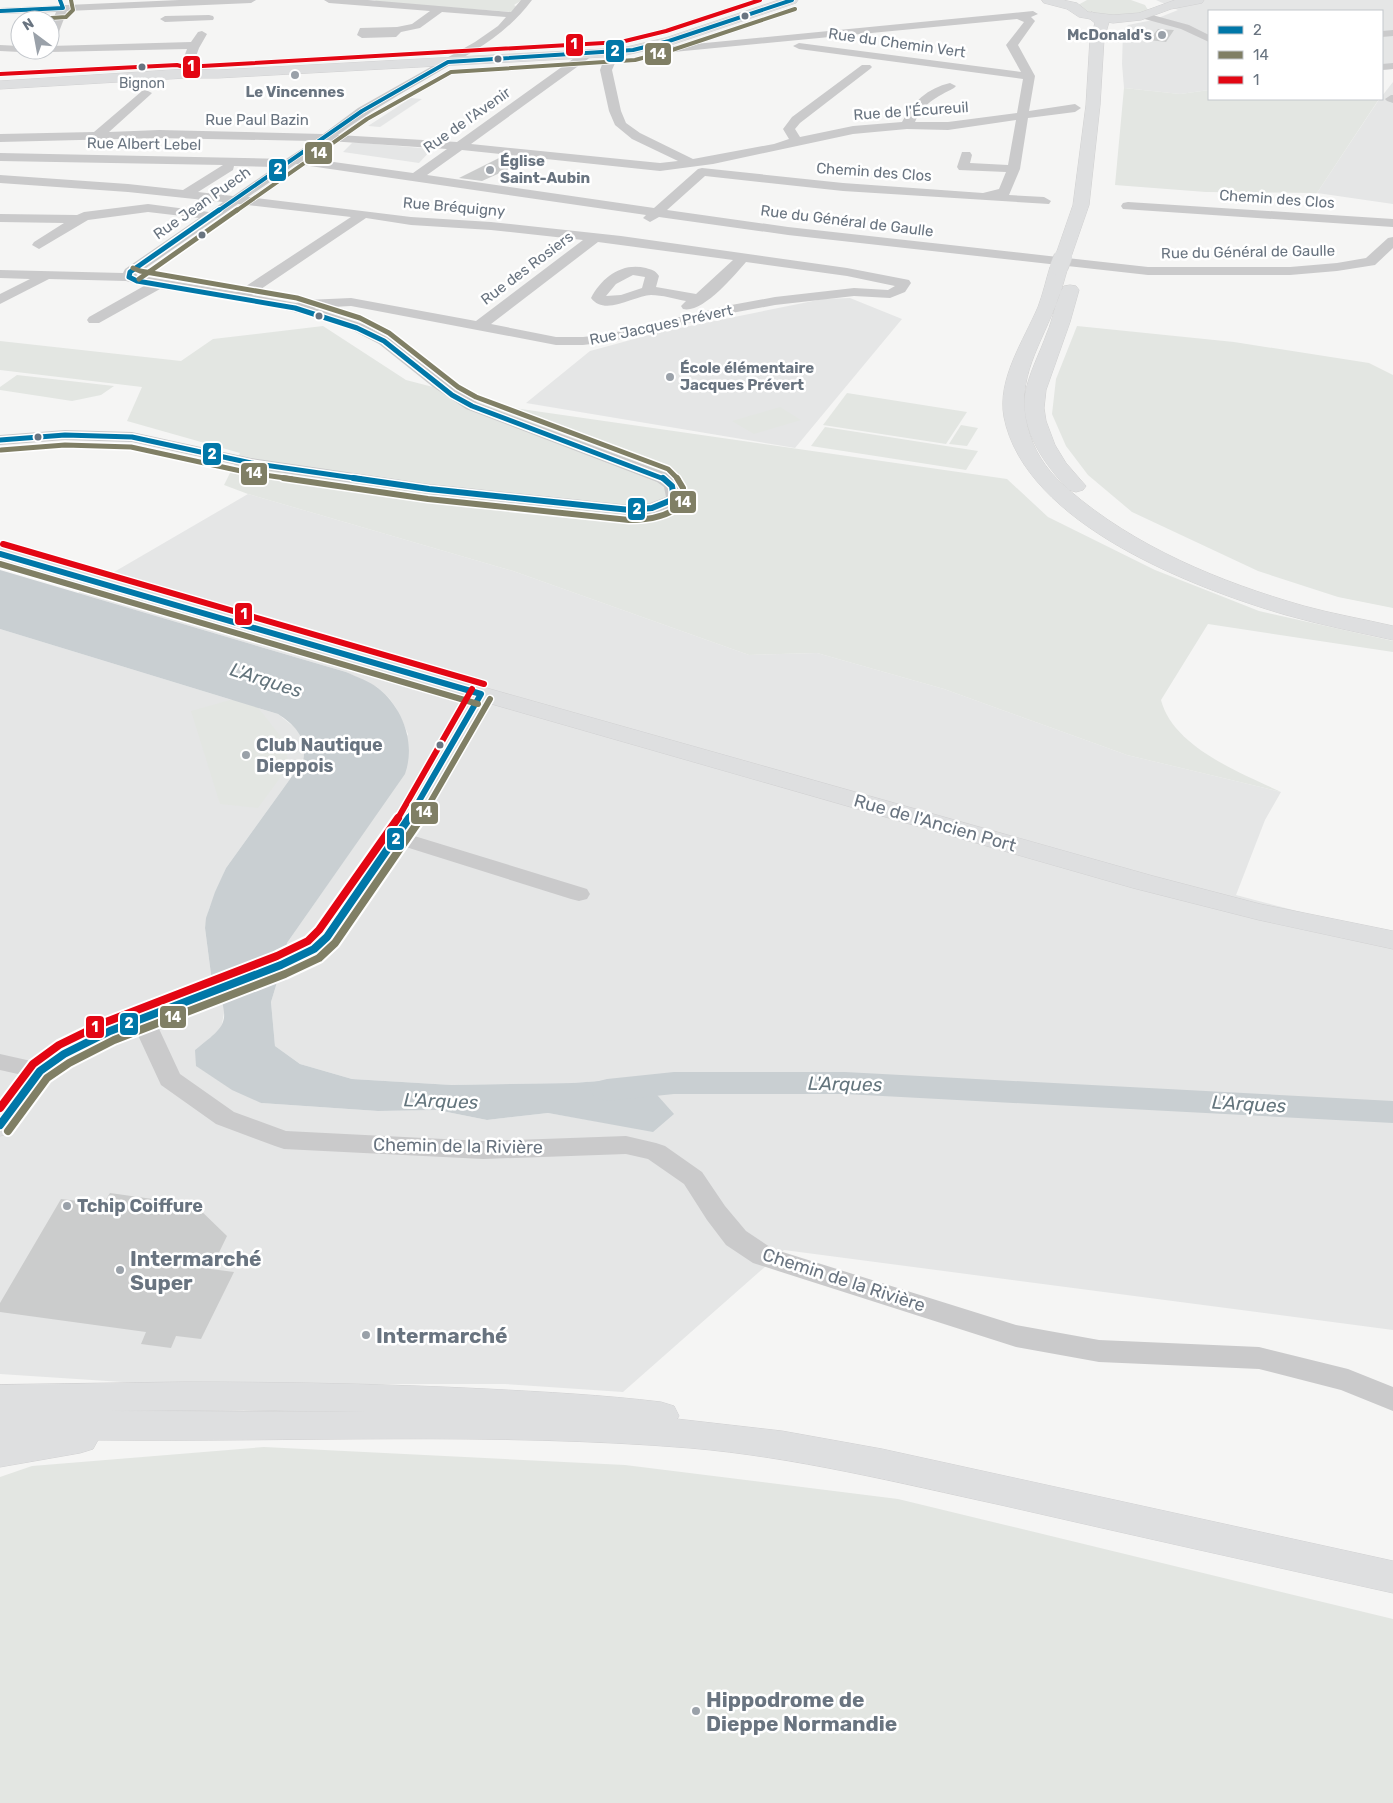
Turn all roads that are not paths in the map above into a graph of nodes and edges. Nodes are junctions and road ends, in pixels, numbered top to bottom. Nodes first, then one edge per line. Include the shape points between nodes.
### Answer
1 (251, 0) edge
2 (329, 0) edge
3 (527, 0) edge
4 (792, 0) edge
5 (1048, 0) edge
6 (1198, 0) edge
7 (215, 2) junction
8 (1076, 3) edge
9 (61, 4) edge
10 (440, 9) junction
11 (1148, 9) junction
12 (0, 11) edge
13 (1033, 14) dead end
14 (514, 15) junction
15 (1020, 16) junction
16 (1092, 16) junction
17 (209, 18) junction
18 (1121, 19) junction
19 (158, 20) dead end
20 (60, 22) edge
21 (79, 22) dead end
22 (394, 33) dead end
23 (1208, 38) edge
24 (761, 40) junction
25 (196, 45) junction
26 (651, 46) junction
27 (60, 48) edge
28 (611, 53) junction
29 (582, 55) junction
30 (448, 62) junction
31 (866, 67) dead end
32 (184, 74) junction
33 (1029, 76) junction
34 (2, 84) edge
35 (950, 86) dead end
36 (146, 93) dead end
37 (1075, 108) dead end
38 (1022, 116) junction
39 (21, 125) dead end
40 (907, 125) junction
41 (98, 135) junction
42 (327, 137) junction
43 (5, 138) edge
44 (796, 141) junction
45 (457, 146) junction
46 (966, 155) dead end
47 (0, 157) edge
48 (290, 161) junction
49 (229, 167) dead end
50 (697, 168) junction
51 (1014, 169) junction
52 (416, 177) junction
53 (0, 179) edge
54 (186, 194) junction
55 (986, 196) junction
56 (234, 199) junction
57 (1044, 201) dead end
58 (1128, 206) dead end
59 (658, 213) junction
60 (364, 214) junction
61 (212, 216) junction
62 (0, 218) edge
63 (79, 219) junction
64 (1393, 223) edge
65 (595, 237) junction
66 (621, 240) junction
67 (1393, 241) edge
68 (39, 245) dead end
69 (743, 256) junction
70 (1069, 263) junction
71 (0, 274) edge
72 (45, 276) junction
73 (129, 278) junction
74 (904, 283) joint
75 (157, 285) junction
76 (648, 290) junction
77 (239, 297) junction
78 (700, 299) junction
79 (0, 300) edge
80 (600, 300) junction
81 (351, 302) junction
82 (295, 308) junction
83 (585, 309) dead end
84 (321, 315) junction
85 (94, 320) dead end
86 (667, 324) junction
87 (478, 326) junction
88 (0, 440) edge
89 (0, 554) edge
90 (1393, 621) edge
91 (1393, 633) edge
92 (481, 694) junction
93 (398, 837) junction
94 (579, 894) dead end
95 (1393, 940) edge
96 (142, 1018) junction
97 (0, 1062) edge
98 (40, 1070) junction
99 (0, 1125) edge
100 (0, 1399) edge
101 (1393, 1400) edge
102 (0, 1424) edge
103 (228, 1427) junction
104 (0, 1452) edge
105 (882, 1464) junction
106 (1393, 1577) edge

1 - 7 street
2 - 10 street
3 - 14 street, Rue Jean Puech
4 - 26 main road
5 - 8 main road
6 - 11 main road
7 - 9 street
7 - 17 street
8 - 16 main road via 1079,12
9 - 12 street
10 - 14 street
10 - 22 street via 416,26
11 - 18 main road
11 - 23 street
13 - 15 street
14 - 30 street, Rue Jean Puech via 502,28
15 - 24 street
15 - 33 street via 1030,21 1012,45
16 - 18 main road
16 - 70 main road via 1102,22 1097,39 1081,205
17 - 19 street
17 - 25 street
18 - 70 main road via 1113,23 1107,39 1105,105 1093,205
20 - 21 street
24 - 26 street via 663,50
24 - 33 street, Rue du Chemin Vert
25 - 27 street
25 - 32 street
26 - 28 main road
28 - 29 main road
28 - 50 street via 606,70 621,125
29 - 30 main road
29 - 45 street, Rue de l'Avenir via 584,58
30 - 32 main road
30 - 42 street, Rue Jean Puech via 362,111
31 - 44 street via 796,120 789,129
32 - 34 main road
33 - 38 street
35 - 40 street via 922,100
36 - 41 street
37 - 38 street, Rue de l'Écureuil
38 - 40 street, Rue de l'Écureuil via 948,126
38 - 51 street
39 - 43 street
40 - 44 street, Rue de l'Écureuil via 853,130
41 - 42 street, Rue Paul Bazin
41 - 43 street, Rue Paul Bazin
42 - 45 street, Rue Paul Bazin
42 - 48 street, Rue Jean Puech
44 - 50 street, Rue de l'Écureuil
45 - 50 street, Rue Paul Bazin via 634,166
45 - 52 street, Rue de l'Avenir
46 - 51 street via 963,167
47 - 48 street, Rue Albert Lebel
48 - 52 street, Rue du Général de Gaulle
48 - 56 street, Rue Jean Puech
49 - 54 street
50 - 55 street, Chemin des Clos via 843,187
50 - 59 street
51 - 55 street via 1004,192
52 - 59 street, Rue du Général de Gaulle
53 - 54 street, Rue Bréquigny
54 - 56 street, Rue Bréquigny
55 - 57 street, Chemin des Clos
56 - 60 street, Rue Bréquigny
56 - 61 street, Rue Jean Puech
58 - 64 street, Chemin des Clos
59 - 66 street
59 - 67 street, Rue du Général de Gaulle via 788,231 1148,271 1290,271 1337,267 1370,262
60 - 65 street, Rue Bréquigny
60 - 77 street
61 - 63 street via 148,208
61 - 73 street, Rue Jean Puech via 130,272
62 - 63 street
63 - 68 street
65 - 66 street, Rue Bréquigny
65 - 87 street, Rue des Rosiers
66 - 69 street, Rue Bréquigny
69 - 74 street, Rue Bréquigny
69 - 78 street via 728,275
70 - 90 main road via 1067,307 1035,396 1036,418 1044,443 1058,468 1115,518 1164,547 1216,571 1301,600
70 - 91 main road via 1029,346 1014,393 1014,418 1021,444 1036,469 1062,497 1096,524 1148,553 1205,579 1293,610
71 - 72 street
72 - 73 street
72 - 79 street
73 - 75 street
74 - 86 street, Rue Jacques Prévert via 890,294 854,292 784,300
75 - 77 street
75 - 85 street
76 - 78 street
76 - 80 street via 620,299
76 - 80 street via 650,273 631,270 609,281 602,288
77 - 82 street
78 - 86 street via 669,319
80 - 83 street
81 - 82 street, Rue Jacques Prévert via 316,303
81 - 84 street
81 - 87 street, Rue Jacques Prévert
82 - 84 street
84 - 88 street via 384,341 452,395 472,406 663,478 672,484 674,498 645,510 630,510 419,487 251,463 132,437 65,435
86 - 87 street, Rue Jacques Prévert via 622,336 583,341 556,340
89 - 92 main road, Rue de l'Ancien Port
92 - 93 main road
92 - 95 main road, Rue de l'Ancien Port via 1143,882 1259,912
93 - 94 street
93 - 96 main road via 327,937 314,949 281,965
96 - 98 main road via 64,1054
96 - 101 street, Chemin de la Rivière via 170,1079 225,1118 284,1140 483,1150 626,1145 656,1152 694,1178 736,1238 763,1256 1016,1336 1099,1351 1259,1358 1348,1380
97 - 98 street
98 - 99 main road
100 - 105 main road via 175,1396 410,1398 616,1410 786,1438
102 - 103 main road
103 - 104 main road via 78,1439
103 - 105 main road via 508,1425 597,1428 692,1434
105 - 106 main road

